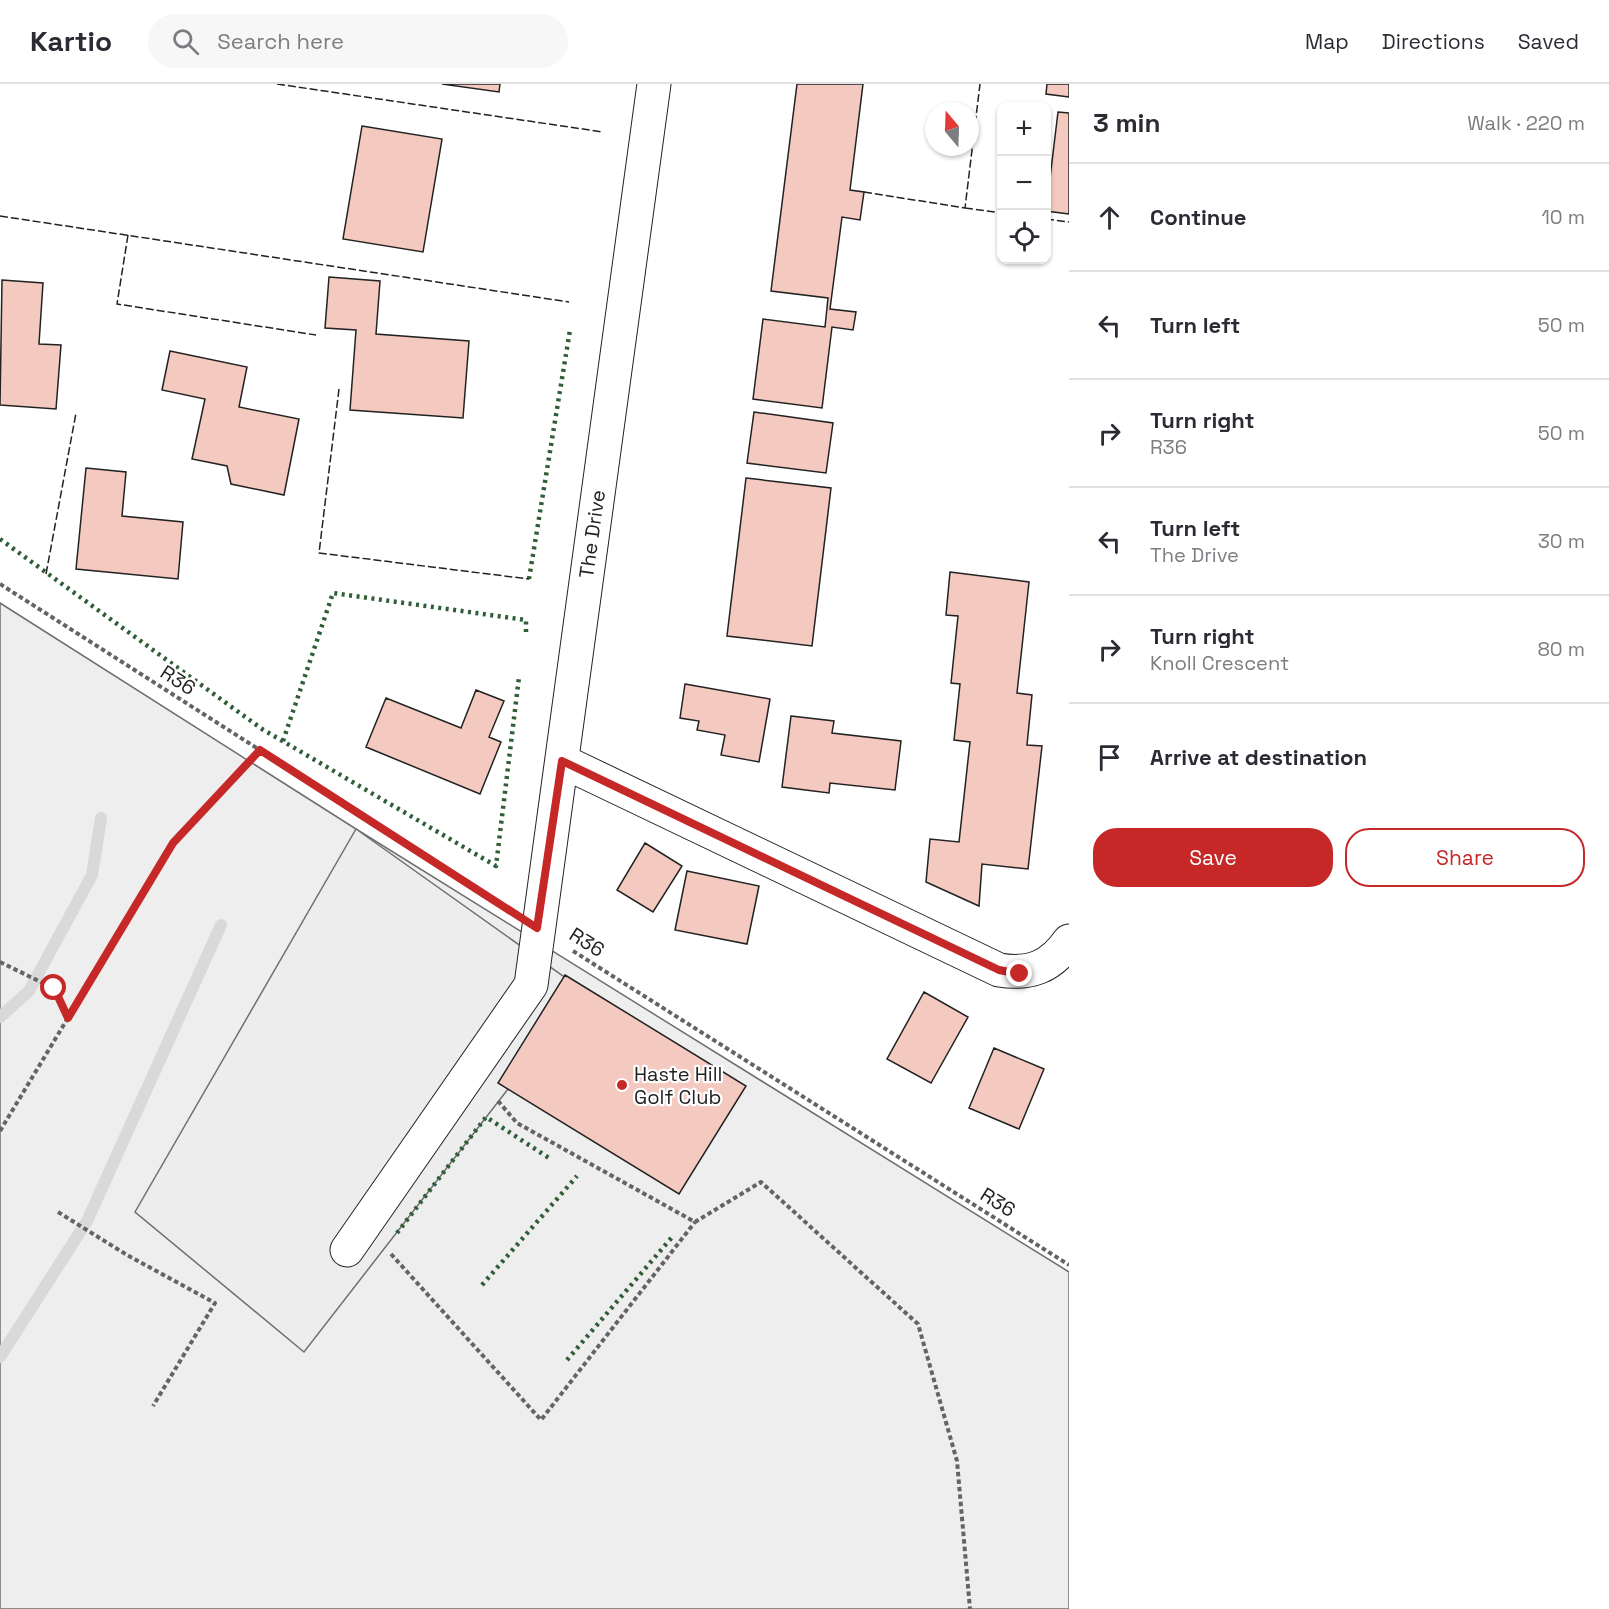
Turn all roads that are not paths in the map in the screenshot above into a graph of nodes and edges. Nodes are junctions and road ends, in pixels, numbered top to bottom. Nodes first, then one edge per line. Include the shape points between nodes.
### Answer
1 (654, 84) edge
2 (562, 761) junction
3 (1069, 941) edge
4 (356, 1237) road end

1 - 2 street, The Drive
2 - 3 street via 999,970 1020,974 1056,960
2 - 4 street, The Drive via 531,985

